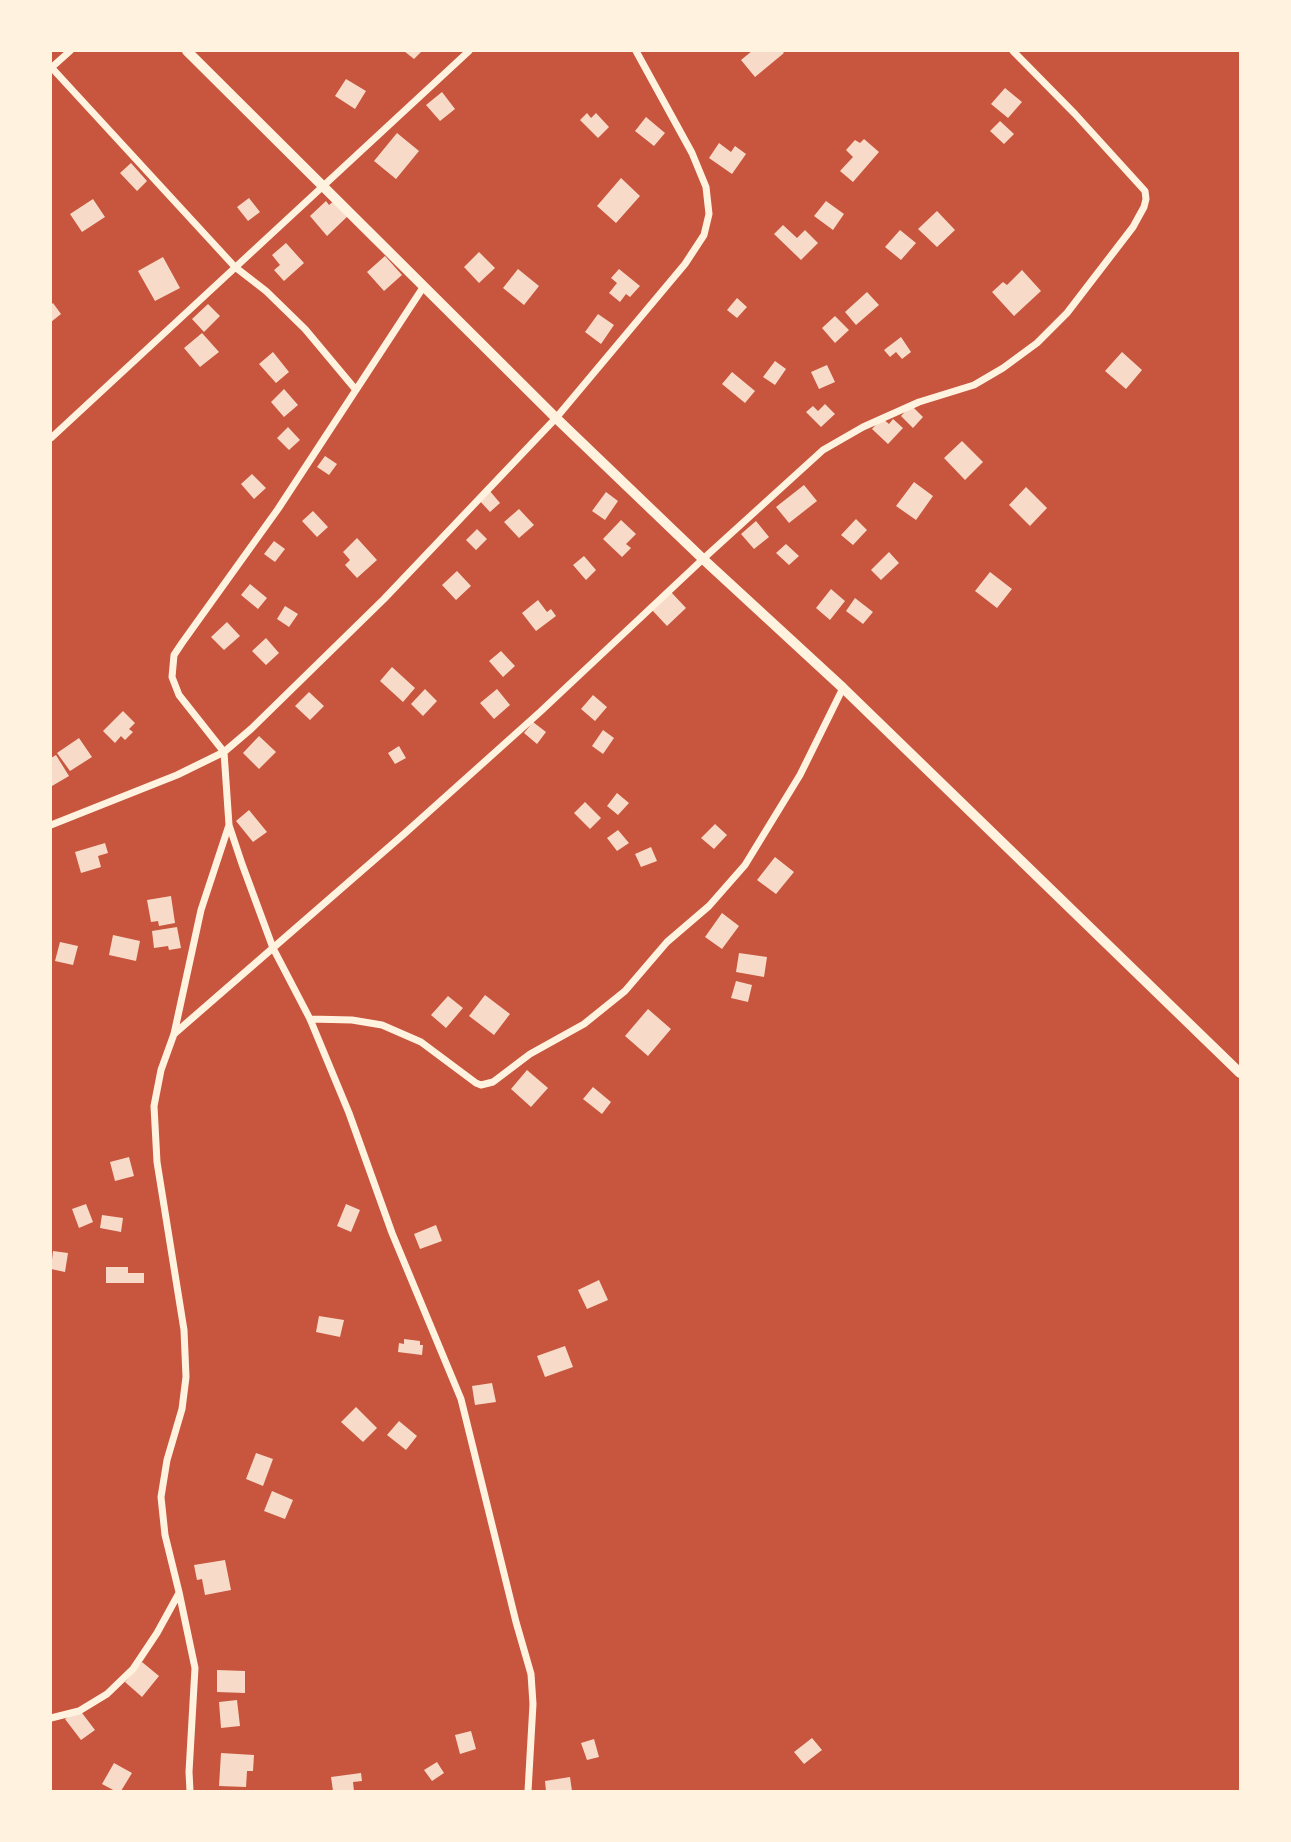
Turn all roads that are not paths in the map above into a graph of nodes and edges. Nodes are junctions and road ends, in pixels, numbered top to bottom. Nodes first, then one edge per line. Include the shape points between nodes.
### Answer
1 (70, 51) edge
2 (187, 51) edge
3 (469, 51) edge
4 (636, 51) edge
5 (1013, 51) edge
6 (51, 67) edge
7 (324, 186) junction
8 (235, 267) junction
9 (424, 286) junction
10 (356, 390) junction
11 (556, 418) junction
12 (51, 438) edge
13 (703, 559) junction
14 (843, 688) junction
15 (224, 752) junction
16 (51, 825) edge
17 (229, 825) junction
18 (273, 948) junction
19 (310, 1019) junction
20 (174, 1034) junction
21 (1240, 1073) edge
22 (179, 1592) junction
23 (51, 1718) edge
24 (190, 1791) edge
25 (527, 1791) edge

1 - 6 street
2 - 7 street
3 - 7 street
4 - 11 street via 692,153 706,187 709,214 704,235 685,264
5 - 13 street via 1145,191 1144,207 1133,227 1067,313 1003,369 974,385 919,402 863,427 823,450
6 - 8 street
7 - 8 street
7 - 9 street
8 - 10 street via 285,308
8 - 12 street
9 - 10 street
9 - 11 street
10 - 15 street via 174,655 172,677 179,695
11 - 13 street
11 - 15 street via 384,599
13 - 14 street
13 - 18 street via 541,712
14 - 19 street via 800,775 745,865 709,906 667,942 625,991 584,1024 493,1082 481,1086 421,1042 382,1025
14 - 21 street
15 - 16 street
15 - 17 street
17 - 18 street
17 - 20 street via 201,910
18 - 19 street
18 - 20 street
19 - 25 street via 461,1399 531,1674
20 - 22 street via 160,1070 154,1106 157,1163 184,1330 186,1377 161,1497
22 - 23 street via 133,1669 107,1694 79,1711
22 - 24 street via 195,1668

